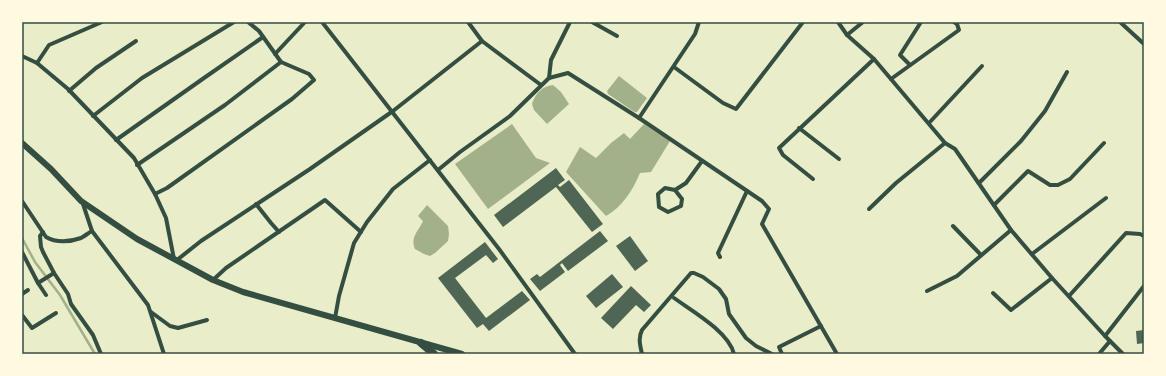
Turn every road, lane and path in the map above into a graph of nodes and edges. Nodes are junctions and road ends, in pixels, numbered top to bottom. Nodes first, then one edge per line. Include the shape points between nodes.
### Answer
1 (102, 22) edge
2 (234, 22) edge
3 (248, 22) edge
4 (305, 22) edge
5 (322, 22) edge
6 (468, 22) edge
7 (570, 22) edge
8 (592, 22) edge
9 (699, 22) edge
10 (803, 22) edge
11 (838, 22) edge
12 (862, 22) edge
13 (921, 22) edge
14 (954, 22) edge
15 (1120, 22) edge
16 (847, 35) junction
17 (617, 36) dead end
18 (263, 37) junction
19 (136, 41) dead end
20 (482, 41) junction
21 (1144, 44) edge
22 (275, 54) junction
23 (22, 56) edge
24 (874, 59) junction
25 (281, 62) junction
26 (37, 63) junction
27 (910, 65) junction
28 (674, 66) junction
29 (982, 66) dead end
30 (1067, 72) dead end
31 (548, 78) junction
32 (890, 79) junction
33 (542, 85) junction
34 (69, 91) junction
35 (393, 111) junction
36 (93, 116) junction
37 (639, 118) junction
38 (929, 124) junction
39 (800, 128) junction
40 (116, 140) junction
41 (22, 143) edge
42 (945, 143) junction
43 (1104, 143) dead end
44 (839, 159) dead end
45 (430, 160) junction
46 (702, 161) junction
47 (137, 165) junction
48 (438, 170) junction
49 (813, 179) dead end
50 (979, 183) junction
51 (675, 190) junction
52 (747, 191) junction
53 (155, 194) junction
54 (1106, 198) dead end
55 (22, 201) edge
56 (82, 201) junction
57 (256, 204) junction
58 (994, 205) junction
59 (869, 209) dead end
60 (953, 226) dead end
61 (1011, 230) junction
62 (92, 231) junction
63 (43, 232) junction
64 (279, 232) junction
65 (361, 232) junction
66 (1144, 236) edge
67 (22, 252) edge
68 (1032, 254) junction
69 (981, 255) junction
70 (720, 257) dead end
71 (175, 260) junction
72 (54, 273) junction
73 (1052, 278) junction
74 (213, 280) junction
75 (38, 283) junction
76 (1144, 286) edge
77 (28, 290) dead end
78 (928, 291) dead end
79 (993, 293) dead end
80 (22, 294) edge
81 (46, 295) dead end
82 (1069, 296) junction
83 (674, 298) dead end
84 (150, 312) junction
85 (56, 313) dead end
86 (22, 315) edge
87 (335, 318) junction
88 (207, 320) dead end
89 (821, 326) junction
90 (1105, 336) junction
91 (1110, 341) junction
92 (421, 343) junction
93 (101, 354) edge
94 (164, 354) edge
95 (427, 354) edge
96 (434, 354) edge
97 (440, 354) edge
98 (462, 354) edge
99 (575, 354) edge
100 (642, 354) edge
101 (734, 354) edge
102 (772, 354) edge
103 (782, 354) edge
104 (837, 354) edge
105 (1099, 354) edge
106 (1123, 354) edge

1 - 26 street via 49,45
2 - 36 street via 142,78
3 - 18 street
4 - 22 street
5 - 35 street
6 - 20 street
7 - 31 street via 551,60
8 - 17 street
9 - 28 street via 695,34
10 - 28 street via 736,109 723,103
11 - 16 street
12 - 16 street
13 - 27 street via 900,55
14 - 27 street via 959,30
15 - 21 street
16 - 24 street
18 - 22 street
18 - 40 street
19 - 34 street via 96,68
20 - 33 street
20 - 35 street
22 - 25 street
23 - 26 street
24 - 32 street
24 - 39 street
25 - 47 street via 225,105
25 - 53 street via 309,74 314,80 292,99
26 - 34 street
27 - 32 street
28 - 37 street
29 - 38 street
30 - 50 street via 1046,111 1021,141
31 - 33 street
31 - 37 street via 568,73
32 - 38 street
33 - 48 street via 510,116
34 - 36 street
35 - 45 street
35 - 57 street
36 - 40 street
37 - 46 street
38 - 42 street
39 - 44 street
39 - 49 street via 779,148 783,155
40 - 47 street via 134,158
41 - 56 main road via 51,168
42 - 50 street via 955,149
42 - 59 street
43 - 58 street via 1070,180 1050,185 1028,171
45 - 48 street
45 - 65 street via 393,189
46 - 51 street via 686,183
46 - 52 street
47 - 53 street
48 - 99 street
50 - 58 street
51 - 51 street via 665,188 658,194 659,207 668,212 681,206 682,199
52 - 70 street via 718,253
52 - 89 street via 769,209 762,224
53 - 71 street via 166,218
54 - 68 street
55 - 63 street
56 - 62 street
56 - 71 main road via 137,239
57 - 64 street
57 - 71 street
58 - 61 street
60 - 69 street
61 - 68 street
61 - 69 street
62 - 63 street via 81,238 66,241 48,238
62 - 84 street via 148,305
63 - 72 street via 40,236 41,247
64 - 65 street via 325,200
64 - 74 street via 226,268
65 - 87 street via 354,243 346,268
66 - 82 street via 1126,233
67 - 75 street
68 - 73 street
69 - 78 street via 957,276
71 - 74 main road
72 - 75 street
72 - 93 street
73 - 79 street via 1011,310
73 - 82 street
74 - 87 main road via 243,292
75 - 81 street
76 - 90 street
77 - 80 street
82 - 90 street
83 - 101 street via 715,327 733,349
84 - 88 street via 170,326 178,328
84 - 94 street
85 - 86 street via 32,328
87 - 92 main road
89 - 103 street via 779,347
89 - 104 street
90 - 91 street
91 - 105 street
91 - 106 street
92 - 95 highway
92 - 96 highway
92 - 97 main road
92 - 98 main road
100 - 102 street via 639,340 642,330 694,272 719,289 726,299 729,314 746,338

